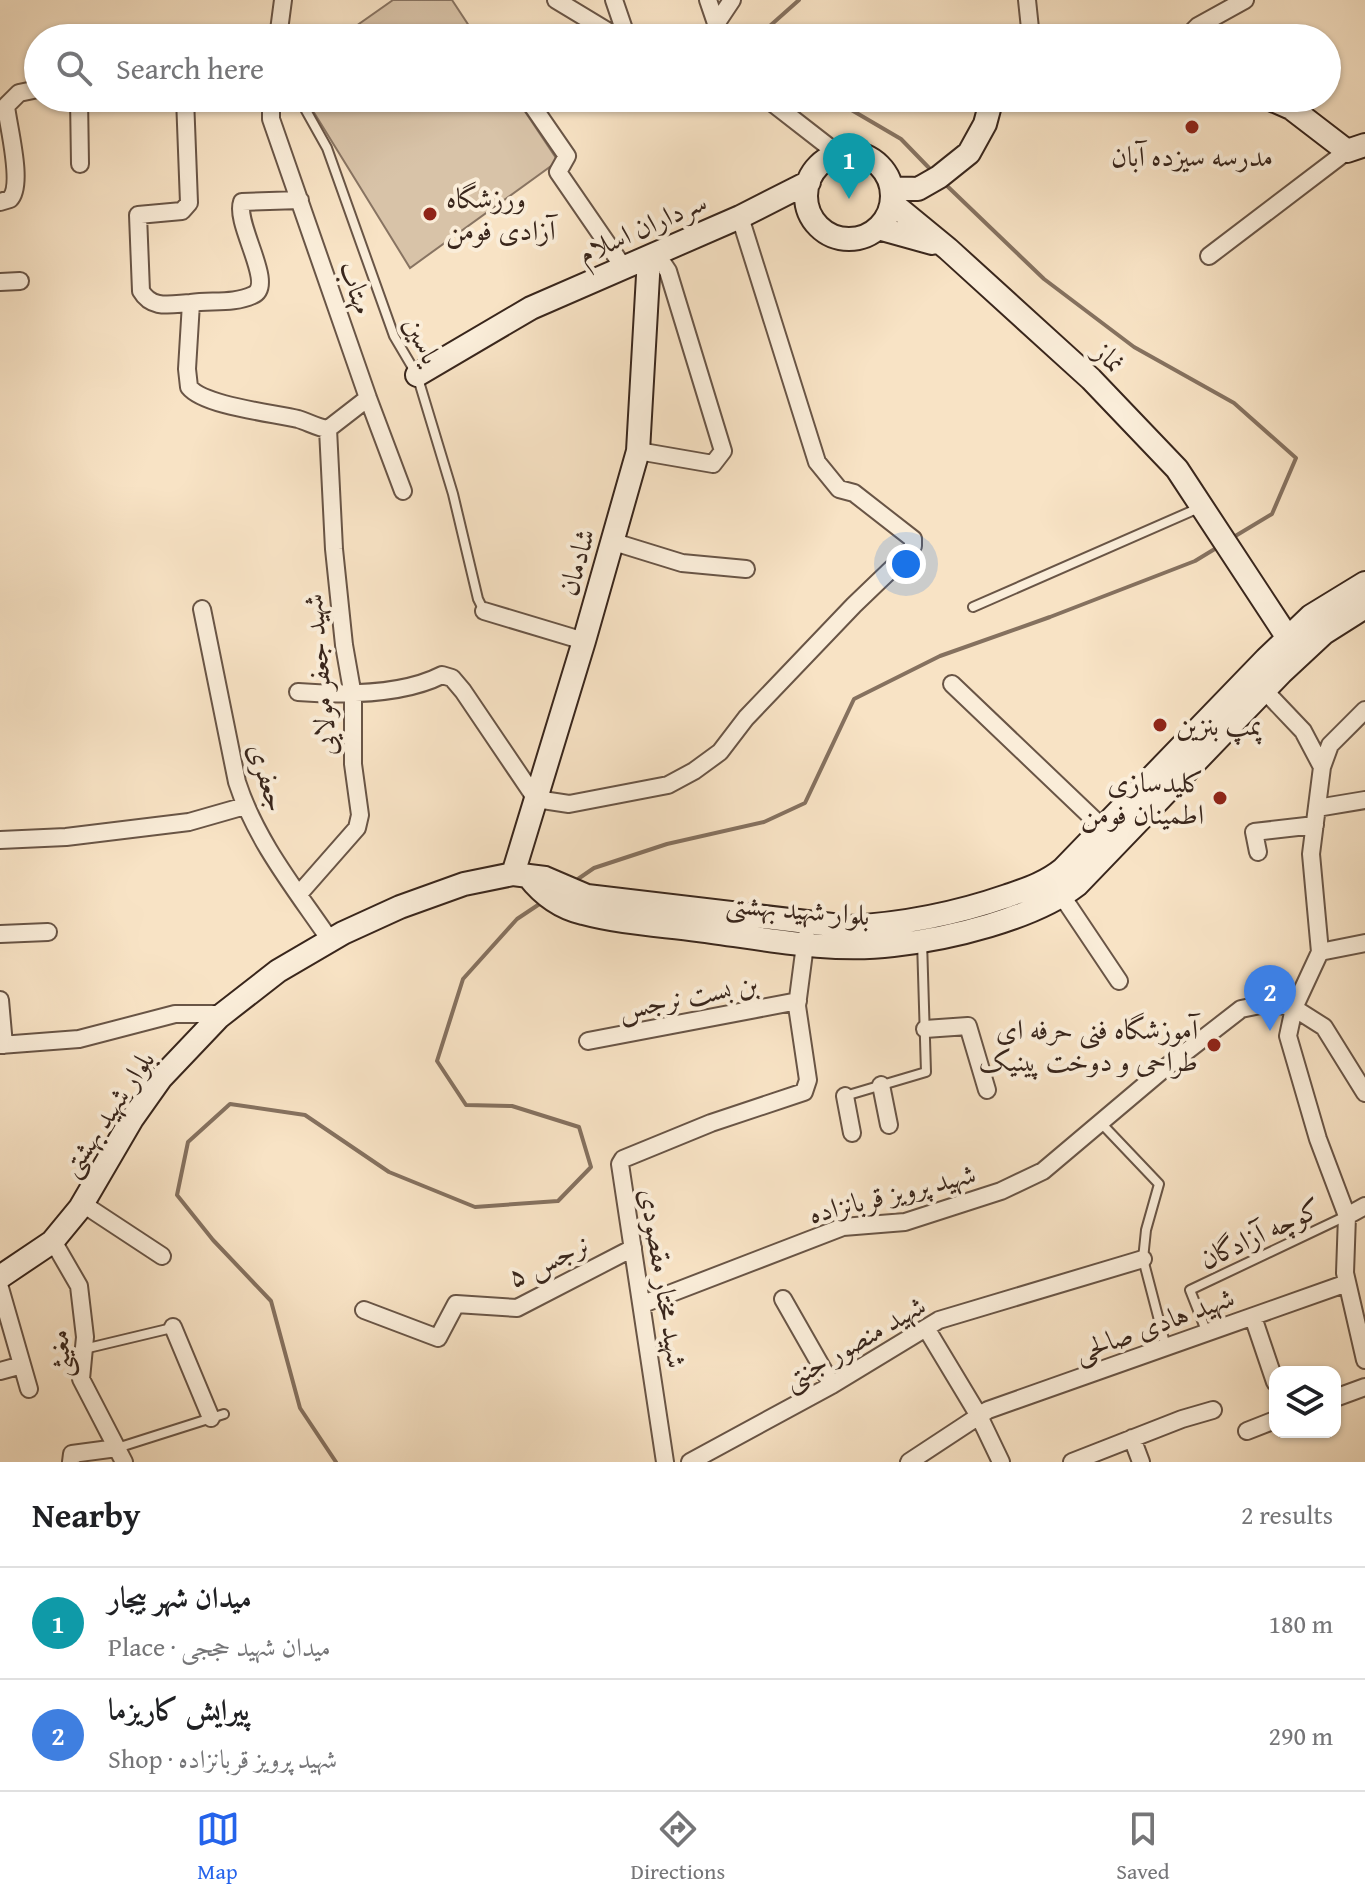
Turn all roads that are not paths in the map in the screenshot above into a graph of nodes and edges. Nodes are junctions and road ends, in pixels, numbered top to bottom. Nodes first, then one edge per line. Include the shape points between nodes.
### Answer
1 (283, 0) edge
2 (556, 0) edge
3 (614, 0) edge
4 (708, 0) edge
5 (732, 0) edge
6 (1027, 0) edge
7 (1245, 0) edge
8 (280, 24) edge
9 (596, 24) edge
10 (622, 24) edge
11 (717, 24) edge
12 (722, 24) edge
13 (1030, 24) edge
14 (1202, 24) edge
15 (24, 92) edge
16 (79, 112) edge
17 (186, 112) edge
18 (271, 112) edge
19 (307, 112) edge
20 (537, 112) edge
21 (784, 112) edge
22 (988, 112) edge
23 (1297, 112) edge
24 (1359, 150) edge
25 (838, 154) junction
26 (80, 164) dead end
27 (809, 182) junction
28 (892, 196) junction
29 (300, 200) junction
30 (0, 202) edge
31 (740, 217) junction
32 (878, 228) junction
33 (948, 249) junction
34 (1209, 256) dead end
35 (649, 258) junction
36 (624, 268) junction
37 (20, 281) dead end
38 (0, 282) edge
39 (191, 303) junction
40 (417, 375) junction
41 (368, 398) junction
42 (328, 429) junction
43 (638, 451) junction
44 (403, 491) dead end
45 (1207, 516) junction
46 (614, 542) junction
47 (746, 569) dead end
48 (1365, 583) edge
49 (973, 607) dead end
50 (1365, 607) edge
51 (202, 609) dead end
52 (484, 611) joint
53 (1288, 638) junction
54 (584, 641) junction
55 (952, 684) dead end
56 (1264, 690) junction
57 (298, 692) dead end
58 (353, 696) junction
59 (1365, 710) edge
60 (1322, 767) junction
61 (1171, 772) junction
62 (536, 799) junction
63 (1365, 800) edge
64 (245, 806) junction
65 (1316, 817) junction
66 (1103, 828) junction
67 (0, 840) edge
68 (1258, 852) dead end
69 (532, 880) junction
70 (299, 894) junction
71 (1062, 896) junction
72 (48, 932) dead end
73 (806, 933) junction
74 (0, 934) edge
75 (330, 940) junction
76 (922, 940) junction
77 (1365, 943) edge
78 (1320, 952) junction
79 (1119, 981) dead end
80 (0, 1000) edge
81 (798, 1001) junction
82 (1294, 1008) junction
83 (224, 1014) junction
84 (925, 1029) junction
85 (588, 1041) dead end
86 (2, 1045) edge
87 (881, 1085) junction
88 (987, 1090) dead end
89 (1365, 1093) edge
90 (845, 1096) joint
91 (1101, 1123) junction
92 (889, 1125) dead end
93 (852, 1133) dead end
94 (83, 1204) junction
95 (1365, 1206) edge
96 (1347, 1216) junction
97 (53, 1241) junction
98 (633, 1248) junction
99 (162, 1256) dead end
100 (1143, 1259) junction
101 (0, 1277) edge
102 (1347, 1283) junction
103 (0, 1288) edge
104 (783, 1299) dead end
105 (643, 1304) junction
106 (364, 1310) dead end
107 (1360, 1315) edge
108 (1253, 1317) junction
109 (176, 1326) joint
110 (926, 1328) junction
111 (1207, 1333) junction
112 (1166, 1348) junction
113 (84, 1349) junction
114 (1365, 1360) edge
115 (22, 1365) junction
116 (1270, 1366) edge
117 (0, 1371) edge
118 (832, 1385) junction
119 (1365, 1387) edge
120 (29, 1389) dead end
121 (1341, 1396) edge
122 (1213, 1410) dead end
123 (218, 1416) joint
124 (979, 1416) junction
125 (1269, 1422) edge
126 (1247, 1431) dead end
127 (1132, 1438) junction
128 (121, 1455) edge
129 (71, 1462) edge
130 (665, 1462) edge
131 (690, 1462) edge
132 (909, 1462) edge
133 (1001, 1462) edge
134 (1072, 1462) edge
135 (1141, 1462) edge

1 - 8 street
2 - 9 street
3 - 10 street
4 - 11 street
5 - 12 street
6 - 13 street
7 - 14 street
15 - 30 street via 6,106 16,190
16 - 26 street
17 - 39 street via 189,203 182,211 138,215 145,298 156,305
18 - 29 street, مهتاب
19 - 40 lane, یاسین via 327,148 394,336
20 - 36 street via 567,156 558,172
21 - 25 street
22 - 28 main road via 969,153 918,189
23 - 24 main road
24 - 34 street
25 - 27 main road via 825,160
25 - 28 main road via 866,156 887,175
27 - 31 main road, سرداران اسلام
27 - 32 main road via 809,210 825,232 852,239
28 - 32 main road
28 - 33 main road, نماز
29 - 39 street via 242,202 261,290 228,302
29 - 41 street, مهتاب
31 - 35 main road, سرداران اسلام
31 - 62 street via 817,462 839,489 854,493 907,533 913,546 746,718 720,752 694,771 668,785 569,804
32 - 33 main road
33 - 45 main road, نماز via 1091,379 1177,469
35 - 36 main road, سرداران اسلام
35 - 43 main road, شادمان
35 - 43 street via 668,271 723,451 713,464
36 - 40 main road, سرداران اسلام via 531,308
37 - 38 street
39 - 42 street via 187,369 194,393
40 - 52 lane, یاسین
41 - 42 street
41 - 44 street, مهتاب
42 - 58 street, شهید جعفر مولایی via 334,549
43 - 46 main road, شادمان
45 - 49 lane
45 - 53 main road, نماز
46 - 47 street via 682,563
46 - 54 main road, شادمان
48 - 53 main road, بلوار شهید بهشتی via 1311,616
50 - 56 main road, بلوار شهید بهشتی via 1324,633
51 - 64 street, جعفری
52 - 54 street
53 - 61 main road, بلوار شهید بهشتی
54 - 62 main road, شادمان
55 - 66 street
56 - 60 street via 1303,731
56 - 61 main road, بلوار شهید بهشتی
57 - 58 street
58 - 62 street via 442,675 452,678
58 - 70 street, شهید جعفر مولایی via 357,828
59 - 60 street via 1330,745
60 - 65 street
61 - 66 main road, بلوار شهید بهشتی
61 - 71 main road, بلوار شهید بهشتی via 1077,885
62 - 69 main road, شادمان
63 - 65 street
64 - 67 street via 189,822
64 - 70 street, جعفری
65 - 68 street via 1254,832
65 - 78 street via 1311,854
66 - 73 main road, بلوار شهید بهشتی via 1051,879 962,912
69 - 73 main road, بلوار شهید بهشتی via 584,904
69 - 75 main road, بلوار شهید بهشتی via 464,884
70 - 75 street, جعفری
71 - 76 main road, بلوار شهید بهشتی via 967,932
71 - 79 street
72 - 74 street
73 - 76 main road, بلوار شهید بهشتی via 849,947
73 - 81 street, شهید مختار مقصودی
75 - 83 main road, بلوار شهید بهشتی via 278,971
76 - 84 lane
77 - 78 street
78 - 82 street
80 - 86 street
81 - 85 street, بن بست نرجس
81 - 98 street, شهید مختار مقصودی via 808,1080 804,1092 623,1159
82 - 89 street via 1324,1027
82 - 91 street, شهید پرویز قربانزاده via 1270,1003 1241,1009
82 - 96 street via 1288,1036
83 - 86 street via 175,1014 79,1039
83 - 94 main road, بلوار شهید بهشتی via 161,1078
84 - 87 lane via 926,1072
84 - 88 street via 968,1026
87 - 90 lane
87 - 92 street
90 - 93 street
91 - 100 lane via 1159,1184
91 - 105 street, شهید پرویز قربانزاده via 1043,1171 1001,1191 905,1222 843,1227
94 - 97 main road, بلوار شهید بهشتی
94 - 99 street
95 - 96 street
96 - 102 street
96 - 111 lane, کوچه آزادگان via 1190,1290
97 - 101 main road, بلوار شهید بهشتی
97 - 113 street, مغیثی via 79,1286
98 - 105 street, شهید مختار مقصودی
98 - 106 street, نرجس ۵ via 517,1308 456,1304 438,1338
100 - 110 street, شهید منصور جنتی
100 - 112 lane
102 - 107 street
102 - 108 street, شهید هادی صالحی
103 - 115 street
104 - 118 street
105 - 130 street, شهید مختار مقصودی
107 - 114 street
108 - 111 street, شهید هادی صالحی
108 - 116 street
109 - 113 lane
109 - 123 street
110 - 118 street, شهید منصور جنتی
110 - 124 street
111 - 112 street, شهید هادی صالحی
112 - 124 street, شهید هادی صالحی
113 - 128 street, مغیثی via 81,1379
115 - 117 street
115 - 120 street
118 - 131 street, شهید منصور جنتی
119 - 121 street
122 - 127 street
123 - 128 lane
124 - 132 street, شهید هادی صالحی
124 - 133 street
125 - 126 street
127 - 134 street
127 - 135 street
128 - 129 street via 72,1454

